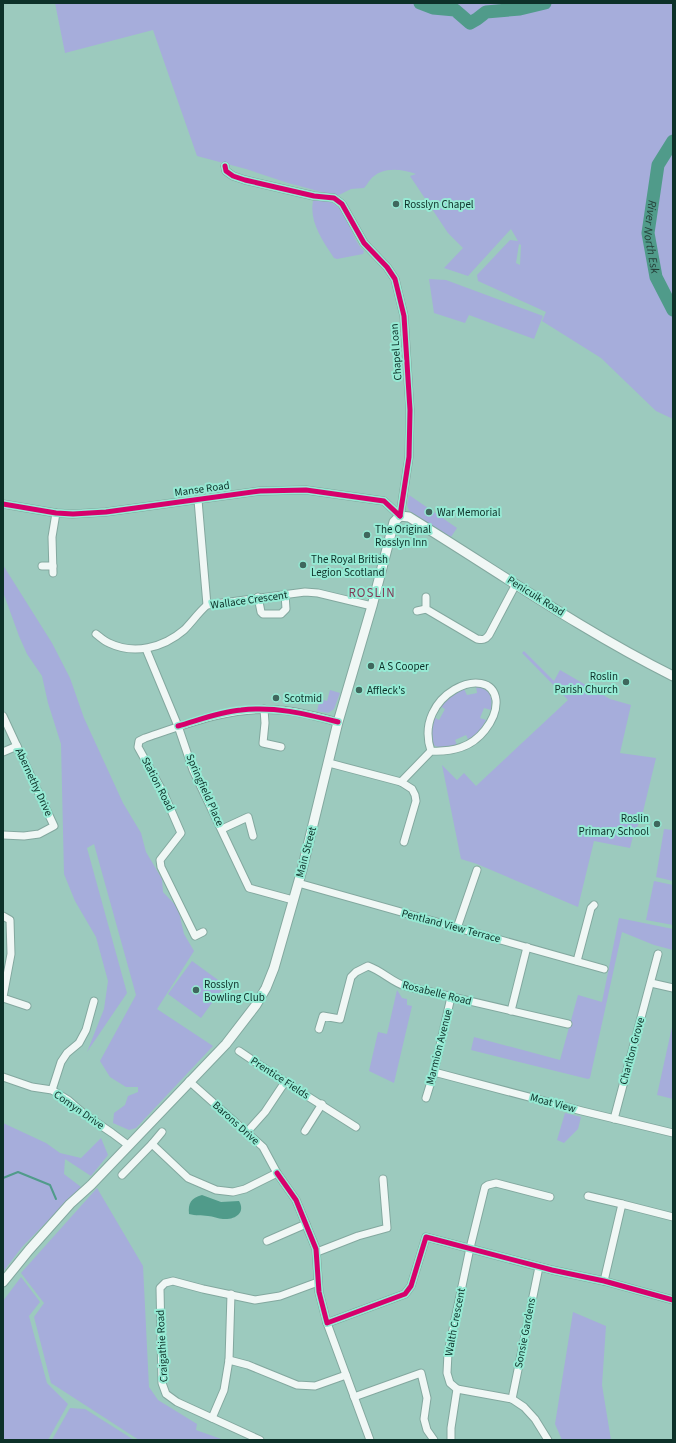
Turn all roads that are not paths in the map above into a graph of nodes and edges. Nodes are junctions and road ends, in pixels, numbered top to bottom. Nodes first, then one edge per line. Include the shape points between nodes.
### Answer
1 (225, 166) dead end
2 (198, 500) junction
3 (3, 504) edge
4 (56, 513) junction
5 (400, 516) junction
6 (42, 566) dead end
7 (516, 584) junction
8 (285, 594) junction
9 (258, 597) junction
10 (426, 598) dead end
11 (207, 605) junction
12 (372, 606) junction
13 (96, 634) dead end
14 (146, 649) junction
15 (673, 676) edge
16 (264, 709) junction
17 (3, 716) edge
18 (338, 722) junction
19 (178, 726) junction
20 (17, 746) junction
21 (281, 747) dead end
22 (430, 751) junction
23 (3, 752) edge
24 (329, 762) junction
25 (401, 782) junction
26 (222, 829) junction
27 (3, 835) edge
28 (253, 836) dead end
29 (404, 842) dead end
30 (477, 870) dead end
31 (298, 883) junction
32 (293, 900) junction
33 (594, 905) dead end
34 (3, 916) edge
35 (457, 928) junction
36 (203, 932) dead end
37 (527, 947) junction
38 (658, 954) dead end
39 (577, 961) junction
40 (604, 969) dead end
41 (651, 983) junction
42 (673, 988) edge
43 (451, 997) junction
44 (3, 998) edge
45 (94, 1001) dead end
46 (27, 1006) dead end
47 (511, 1011) junction
48 (568, 1024) dead end
49 (319, 1029) dead end
50 (239, 1051) dead end
51 (434, 1072) junction
52 (3, 1077) edge
53 (189, 1081) junction
54 (285, 1082) junction
55 (52, 1090) junction
56 (426, 1098) dead end
57 (322, 1104) junction
58 (614, 1119) junction
59 (356, 1127) dead end
60 (305, 1131) dead end
61 (162, 1132) dead end
62 (247, 1132) junction
63 (673, 1133) edge
64 (152, 1144) junction
65 (128, 1145) junction
66 (277, 1173) junction
67 (122, 1174) dead end
68 (383, 1179) dead end
69 (588, 1196) dead end
70 (550, 1197) dead end
71 (622, 1204) junction
72 (673, 1217) edge
73 (306, 1224) junction
74 (267, 1241) dead end
75 (470, 1248) junction
76 (317, 1252) junction
77 (539, 1267) junction
78 (604, 1281) junction
79 (3, 1282) edge
80 (318, 1282) junction
81 (230, 1294) junction
82 (673, 1300) edge
83 (327, 1323) junction
84 (228, 1360) junction
85 (346, 1375) junction
86 (457, 1389) junction
87 (354, 1397) junction
88 (512, 1399) junction
89 (212, 1418) junction
90 (260, 1440) edge
91 (370, 1440) edge
92 (434, 1440) edge
93 (451, 1440) edge
94 (548, 1440) edge

1 - 5 street, Chapel Loan via 226,171 233,176 245,180 314,196 334,198 342,204 364,243 395,279 404,316 410,410 410,448
2 - 4 street, Manse Road via 106,512
2 - 5 street, Manse Road via 260,491 306,490 384,501
2 - 11 street, Manse Road
3 - 4 street, Manse Road
4 - 6 street via 52,537 53,569
5 - 7 main road, Penicuik Road via 410,517
5 - 12 main road, Main Street via 394,522
7 - 10 street via 490,635 482,640 421,611
7 - 15 main road, Penicuik Road via 596,634
8 - 9 street, Wallace Crescent
8 - 9 street via 286,609 280,614 263,614
8 - 12 street, Wallace Crescent via 318,593
9 - 11 street, Wallace Crescent
11 - 14 street, Wallace Crescent via 183,631 165,642
12 - 18 main road, Main Street
13 - 14 street, Wallace Crescent via 108,643 126,649
14 - 19 street, Springfield Place
16 - 18 street, Station Road via 296,712
16 - 19 street, Station Road via 221,713
16 - 21 street via 263,743
17 - 20 street, Abernethy Drive
18 - 24 main road, Main Street
19 - 26 street, Springfield Place via 193,770
19 - 36 street, Station Road via 139,741 138,747 182,833 160,860 161,866 195,936
20 - 23 street
20 - 27 street, Abernethy Drive via 54,826 39,834
22 - 22 street via 427,741 428,724 438,703 449,693 463,686 479,683 491,688 496,698 495,712 478,737 459,749
22 - 25 street
24 - 25 street
24 - 31 main road, Main Street
25 - 29 street via 412,789 416,800
26 - 28 street via 248,817 252,822
26 - 32 street, Springfield Place via 249,888
30 - 35 street
31 - 32 main road, Main Street
31 - 35 street, Pentland View Terrace
32 - 53 main road, Main Street via 266,988 226,1044
33 - 39 street
34 - 44 street via 10,920 10,954
35 - 37 street, Pentland View Terrace
37 - 39 street, Pentland View Terrace
37 - 47 street
38 - 41 street, Charlton Grove
39 - 40 street, Pentland View Terrace
41 - 42 street
41 - 58 street, Charlton Grove
43 - 47 street, Rosabelle Road
43 - 49 street, Rosabelle Road via 397,983 368,966 351,977 340,1019 323,1016
43 - 51 street, Marmion Avenue
44 - 46 street
45 - 55 street via 86,1030 79,1043 61,1062
47 - 48 street, Rosabelle Road via 555,1025
50 - 54 street, Prentice Fields
51 - 56 street, Marmion Avenue
51 - 58 street, Moat View
52 - 55 street, Comyn Drive via 32,1087
53 - 62 street, Barons Drive
53 - 65 main road, Main Street
54 - 57 street, Prentice Fields
54 - 62 street via 265,1112
55 - 65 street, Comyn Drive
57 - 59 street, Prentice Fields
57 - 60 street, Prentice Fields
58 - 63 street, Moat View
61 - 64 street
62 - 66 street, Barons Drive via 263,1147
64 - 66 street via 188,1178 216,1190 233,1192 245,1189
64 - 67 street
65 - 79 main road, Main Street via 70,1204
66 - 73 street, Barons Drive via 296,1200
68 - 76 street via 387,1228
69 - 71 street
70 - 75 street, Walth Crescent via 496,1184 488,1185 484,1191
71 - 72 street
71 - 78 street
73 - 74 street
73 - 76 street, Barons Drive
75 - 77 street
75 - 83 street via 426,1237 411,1286 405,1294
75 - 86 street, Walth Crescent via 448,1353 447,1373 450,1383
76 - 80 street, Barons Drive
77 - 78 street
77 - 88 street, Sonsie Gardens
78 - 82 street
80 - 81 street, Craigathie Road via 280,1296 256,1300
80 - 83 street, Barons Drive
81 - 84 street
81 - 89 street, Craigathie Road via 173,1281 165,1283 160,1288 162,1383 166,1394 177,1402
83 - 85 street, Barons Drive
84 - 85 street via 248,1365 297,1385 315,1386
84 - 89 street via 224,1390
85 - 87 street, Barons Drive
86 - 88 street
86 - 93 street
87 - 91 street, Barons Drive
87 - 92 street via 421,1373 427,1398 424,1419 427,1430
88 - 94 street via 535,1419
89 - 90 street

